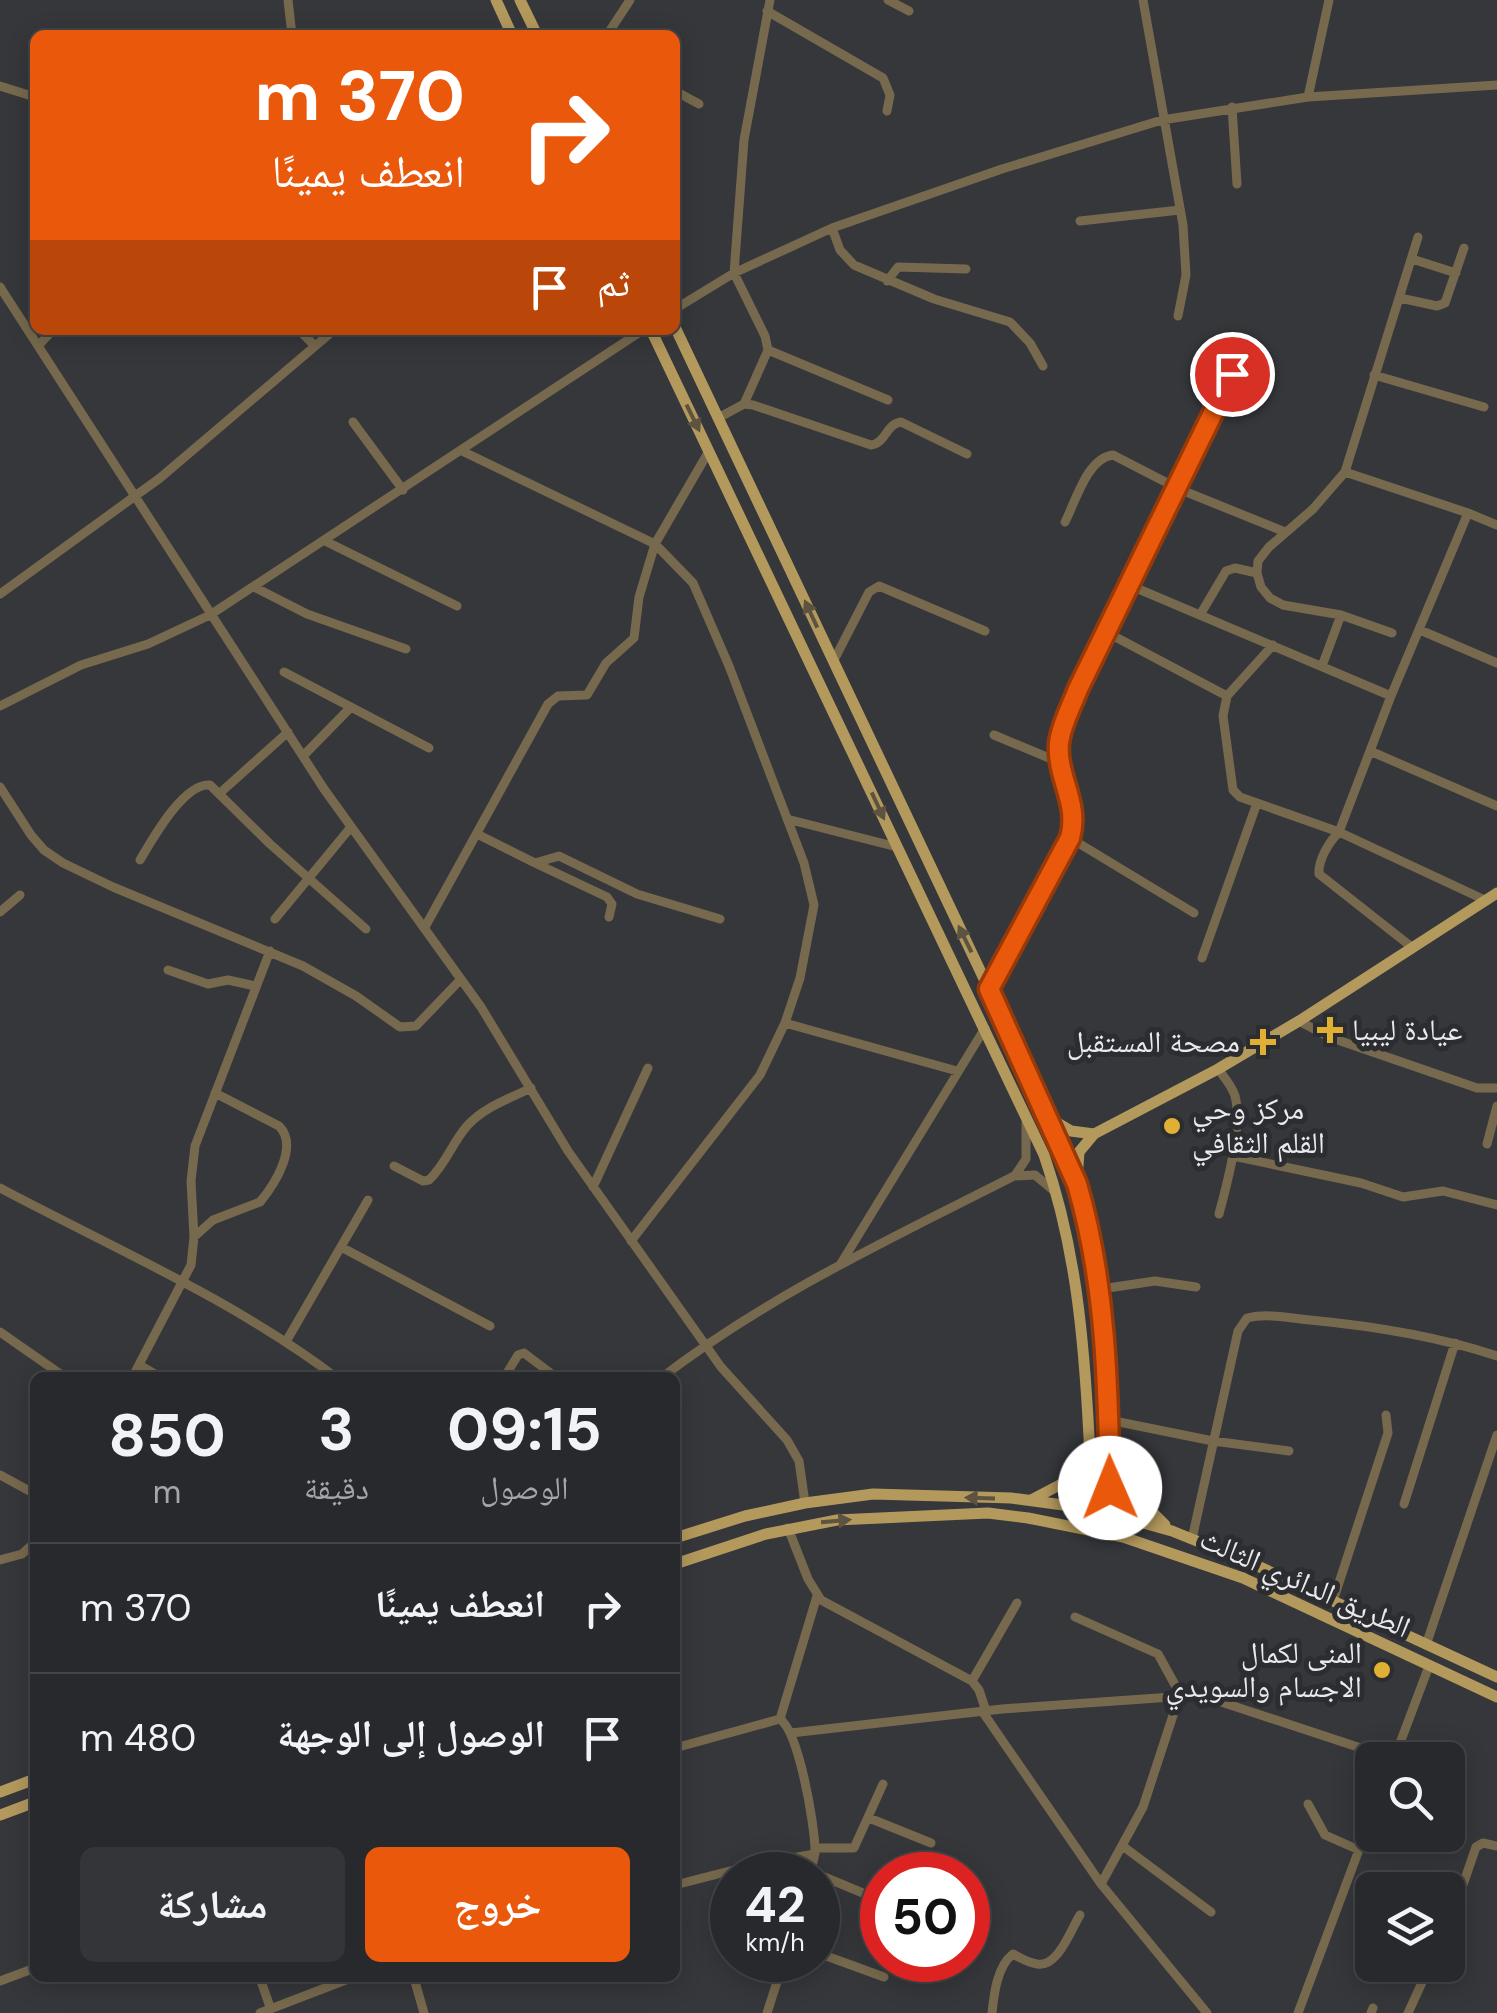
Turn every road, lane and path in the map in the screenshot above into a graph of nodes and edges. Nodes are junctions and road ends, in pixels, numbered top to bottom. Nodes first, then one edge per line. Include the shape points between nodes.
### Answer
1 (288, 0) edge
2 (496, 0) edge
3 (520, 0) edge
4 (630, 0) edge
5 (770, 0) edge
6 (888, 0) edge
7 (1142, 0) edge
8 (1329, 0) edge
9 (909, 11) dead end
10 (767, 12) junction
11 (291, 30) edge
12 (510, 30) edge
13 (535, 30) edge
14 (610, 30) edge
15 (1497, 85) edge
16 (0, 86) edge
17 (680, 94) edge
18 (30, 95) edge
19 (1308, 96) junction
20 (699, 104) dead end
21 (1232, 107) junction
22 (887, 111) dead end
23 (1162, 120) junction
24 (1237, 184) dead end
25 (1180, 210) junction
26 (1080, 221) dead end
27 (832, 228) junction
28 (1418, 237) dead end
29 (1464, 248) dead end
30 (1412, 258) junction
31 (966, 269) dead end
32 (734, 273) junction
33 (1456, 273) junction
34 (886, 281) junction
35 (0, 287) edge
36 (1400, 298) junction
37 (680, 306) edge
38 (1178, 316) dead end
39 (30, 334) edge
40 (31, 335) edge
41 (48, 335) edge
42 (304, 335) edge
43 (328, 335) edge
44 (636, 335) edge
45 (653, 335) edge
46 (679, 335) edge
47 (38, 346) junction
48 (316, 346) junction
49 (768, 350) junction
50 (1043, 366) dead end
51 (1232, 374) dead end
52 (1374, 376) junction
53 (888, 400) dead end
54 (744, 404) junction
55 (1484, 407) dead end
56 (718, 418) junction
57 (354, 422) dead end
58 (709, 451) junction
59 (462, 452) junction
60 (967, 454) dead end
61 (1345, 472) junction
62 (1179, 488) junction
63 (403, 490) junction
64 (132, 496) junction
65 (1468, 513) junction
66 (1065, 522) dead end
67 (1497, 525) edge
68 (1285, 532) junction
69 (325, 541) junction
70 (655, 544) junction
71 (1257, 573) junction
72 (1129, 584) junction
73 (254, 588) junction
74 (0, 594) edge
75 (457, 606) dead end
76 (1200, 614) junction
77 (210, 615) junction
78 (1341, 616) junction
79 (1420, 630) junction
80 (985, 631) dead end
81 (1106, 632) junction
82 (1392, 633) dead end
83 (1273, 645) junction
84 (406, 649) dead end
85 (833, 662) junction
86 (1497, 663) edge
87 (1322, 666) junction
88 (284, 672) dead end
89 (1228, 696) junction
90 (1391, 696) junction
91 (0, 706) edge
92 (352, 707) junction
93 (288, 732) junction
94 (994, 735) dead end
95 (870, 741) junction
96 (429, 748) dead end
97 (1370, 751) junction
98 (852, 752) junction
99 (304, 756) junction
100 (1060, 763) junction
101 (0, 787) edge
102 (220, 793) junction
103 (1257, 803) junction
104 (1497, 806) edge
105 (787, 819) junction
106 (351, 827) junction
107 (1339, 832) junction
108 (477, 834) junction
109 (1070, 838) junction
110 (897, 847) junction
111 (140, 860) dead end
112 (535, 863) junction
113 (307, 877) junction
114 (20, 896) dead end
115 (1491, 896) edge
116 (0, 912) edge
117 (1194, 913) dead end
118 (609, 917) dead end
119 (274, 919) dead end
120 (720, 919) dead end
121 (425, 927) junction
122 (366, 929) dead end
123 (1413, 948) junction
124 (270, 951) junction
125 (1202, 958) dead end
126 (168, 970) dead end
127 (461, 979) junction
128 (255, 986) junction
129 (989, 989) junction
130 (1299, 1021) junction
131 (785, 1024) junction
132 (985, 1028) junction
133 (648, 1068) dead end
134 (1218, 1068) junction
135 (957, 1072) junction
136 (532, 1088) junction
137 (1497, 1088) edge
138 (215, 1093) junction
139 (1497, 1106) edge
140 (1025, 1112) junction
141 (1049, 1118) junction
142 (1094, 1134) junction
143 (1487, 1144) dead end
144 (1233, 1156) junction
145 (394, 1166) dead end
146 (1014, 1176) junction
147 (1077, 1184) junction
148 (594, 1187) junction
149 (0, 1188) edge
150 (1058, 1195) junction
151 (368, 1200) dead end
152 (1497, 1205) edge
153 (1219, 1214) dead end
154 (194, 1236) junction
155 (631, 1241) junction
156 (341, 1247) junction
157 (838, 1268) junction
158 (182, 1284) junction
159 (1196, 1287) dead end
160 (1100, 1289) junction
161 (490, 1326) dead end
162 (0, 1332) edge
163 (287, 1340) junction
164 (1456, 1343) junction
165 (704, 1344) junction
166 (1497, 1356) edge
167 (139, 1365) junction
168 (57, 1372) edge
169 (135, 1372) edge
170 (151, 1372) edge
171 (329, 1372) edge
172 (508, 1372) edge
173 (549, 1372) edge
174 (669, 1372) edge
175 (1386, 1415) dead end
176 (1109, 1422) junction
177 (1088, 1434) junction
178 (1497, 1435) edge
179 (1213, 1441) junction
180 (1289, 1451) dead end
181 (0, 1475) edge
182 (30, 1491) edge
183 (1031, 1500) junction
184 (805, 1503) junction
185 (1404, 1504) dead end
186 (1093, 1509) junction
187 (1112, 1512) junction
188 (788, 1528) junction
189 (1090, 1529) junction
190 (1172, 1531) junction
191 (1109, 1534) junction
192 (680, 1536) edge
193 (1192, 1539) junction
194 (30, 1547) edge
195 (0, 1560) edge
196 (680, 1562) edge
197 (817, 1596) junction
198 (1333, 1601) junction
199 (1016, 1603) dead end
200 (1074, 1617) dead end
201 (1427, 1642) junction
202 (1428, 1666) junction
203 (1497, 1677) edge
204 (972, 1682) junction
205 (1180, 1694) junction
206 (1497, 1697) edge
207 (984, 1711) junction
208 (780, 1719) junction
209 (791, 1733) junction
210 (1401, 1742) edge
211 (680, 1747) edge
212 (1355, 1747) edge
213 (30, 1781) edge
214 (883, 1784) dead end
215 (0, 1792) edge
216 (30, 1804) edge
217 (1308, 1804) dead end
218 (0, 1816) edge
219 (869, 1818) junction
220 (931, 1844) dead end
221 (1497, 1846) edge
222 (1124, 1848) junction
223 (1355, 1848) edge
224 (815, 1851) junction
225 (1358, 1852) edge
226 (1465, 1879) edge
227 (680, 1884) edge
228 (1101, 1884) junction
229 (1211, 1912) dead end
230 (1080, 1914) dead end
231 (30, 1970) edge
232 (0, 1981) edge
233 (261, 1982) edge
234 (341, 1982) edge
235 (415, 1982) edge
236 (777, 1982) edge
237 (1422, 1982) edge
238 (270, 2007) junction
239 (260, 2013) edge
240 (424, 2013) edge
241 (767, 2013) edge
242 (992, 2013) edge
243 (1207, 2013) edge
244 (1298, 2013) edge
245 (1408, 2013) edge

1 - 11 street
2 - 12 main road
3 - 13 main road
4 - 14 street
5 - 10 street
6 - 9 street
7 - 23 street
8 - 19 street
10 - 22 street via 882,78 890,94
10 - 32 street via 744,140
15 - 19 street
16 - 18 street
17 - 20 street
19 - 21 street
21 - 23 street
21 - 24 street
23 - 25 street
23 - 27 street
25 - 26 street
25 - 38 street via 1186,274
27 - 32 street
27 - 34 street via 846,259
28 - 30 street
29 - 33 street
30 - 33 street
30 - 36 street
31 - 34 street via 898,267
32 - 37 street
32 - 49 street
33 - 36 street via 1442,305
34 - 50 street via 1010,322
35 - 39 street
36 - 52 street
40 - 47 street
41 - 47 street
42 - 48 street
43 - 48 street
44 - 59 street
45 -> 58 main road
46 - 56 main road
47 - 64 street
48 - 64 street
49 - 53 street
49 - 54 street
51 - 62 street
52 - 55 street
52 - 61 street
54 - 56 street
54 - 60 street via 871,446 901,422
85 -> 56 main road
57 - 63 street
58 - 70 street
58 - 98 main road
59 - 63 street
59 - 70 street
61 - 65 street
61 - 68 street
62 - 66 street via 1105,456 1094,463
62 - 68 street
62 - 72 street
63 - 69 street
64 - 74 street
64 - 77 street
65 - 67 street
65 - 79 street
68 - 71 street via 1258,561
69 - 73 street
69 - 75 street
70 - 105 street via 693,584
70 - 108 street via 634,638 606,663 587,695 564,694 548,704
71 - 76 street via 1226,571
71 - 78 street via 1261,587 1283,606
72 - 76 street
72 - 81 street
73 - 77 street
73 - 84 street
76 - 83 street
77 - 91 street via 148,644 81,664
77 - 93 street
78 - 82 street
78 - 87 street
79 - 86 street
79 - 90 street
80 - 85 street via 880,586 869,592
81 - 89 street
81 - 100 street via 1059,741
83 - 87 street
83 - 89 street
85 - 95 main road
87 - 90 street
88 - 92 street
89 - 103 street via 1223,716 1230,781 1240,797
90 - 97 street
92 - 96 street
92 - 99 street
93 - 99 street
93 - 102 street
94 - 100 street
95 - 98 main road
129 -> 95 main road
97 - 104 street
97 - 107 street
98 -> 110 main road
99 - 106 street
100 - 109 street via 1075,821
101 - 124 street via 31,835 63,863
102 - 111 street via 196,786
102 - 113 street
103 - 107 street
103 - 125 street
105 - 110 street
105 - 131 street via 814,905
106 - 113 street
106 - 121 street
107 - 115 street
107 - 123 street via 1319,874
108 - 112 street
108 - 121 street
109 - 117 street
109 - 129 street
110 - 132 main road
112 - 118 street via 607,897
112 - 120 street via 559,856 637,894
113 - 119 street
113 - 122 street
114 - 116 street
115 - 123 main road
121 - 127 street
123 - 130 main road
124 - 127 street via 400,1027 421,1021
124 - 128 street
126 - 128 street via 208,984
127 - 136 street
128 - 138 street
129 - 141 main road
130 - 134 main road
130 - 137 street via 1477,1088
131 - 135 street
131 - 155 street via 760,1075
132 - 135 street
132 - 140 main road
133 - 148 street
134 - 142 main road
134 - 144 street via 1234,1094
135 - 157 street
136 - 145 street via 466,1126 429,1180
136 - 148 street
138 - 154 street via 192,1164
138 - 154 street via 279,1126 288,1149 260,1202 214,1220
139 - 143 street
140 - 146 street via 1027,1154
140 - 150 main road
141 - 142 main road via 1070,1131
141 - 147 main road
142 - 147 main road via 1080,1152
144 - 152 street via 1403,1197 1443,1191
144 - 153 street
146 - 150 street via 1041,1178
146 - 157 street
147 - 160 main road
148 - 155 street
149 - 158 street
150 - 177 main road via 1078,1290
151 - 156 street
154 - 158 street
155 - 165 street
156 - 161 street
156 - 163 street
157 - 165 street
158 - 163 street
158 - 167 street
159 - 160 street via 1155,1280
160 - 176 main road
162 - 168 street
163 - 171 street
164 - 166 street
164 - 179 street via 1359,1324 1247,1318 1238,1330
164 - 185 street
165 - 174 street
165 - 184 street via 787,1440 799,1462
167 - 169 street
167 - 170 street
172 - 173 street via 524,1352
175 - 198 street via 1388,1433
176 - 179 street
176 - 187 main road
176 - 190 main road via 1128,1488
177 - 183 main road via 1073,1478
177 - 186 main road
178 - 201 street
179 - 180 street
179 - 193 street
181 - 182 street
183 -> 184 main road, الطريق الدائري الثالث via 873,1494
183 - 186 main road, الطريق الدائري الثالث
184 - 192 main road, الطريق الدائري الثالث
186 - 187 main road, الطريق الدائري الثالث
186 - 189 main road
187 - 190 main road, الطريق الدائري الثالث
187 - 191 main road
188 -> 189 main road, الطريق الدائري الثالث via 988,1513
188 - 196 main road, الطريق الدائري الثالث
188 - 197 street
189 - 191 main road, الطريق الدائري الثالث
190 - 193 main road, الطريق الدائري الثالث
191 - 202 main road, الطريق الدائري الثالث via 1243,1578
193 - 198 main road, الطريق الدائري الثالث
194 - 195 street
197 - 204 street
197 - 208 street
198 - 201 main road, الطريق الدائري الثالث
199 - 204 street
200 - 205 street via 1158,1654
201 - 203 main road, الطريق الدائري الثالث
202 - 206 main road, الطريق الدائري الثالث
202 - 210 street
204 - 207 street
205 - 207 street
205 - 212 street via 1212,1698
205 - 222 street
207 - 209 street
207 - 228 street
208 - 209 street
208 - 211 street
209 - 224 street
213 - 215 main road
214 - 219 street
216 - 218 main road
217 - 223 street via 1325,1835
219 - 220 street
219 - 224 street via 852,1850
221 - 226 street via 1476,1847
222 - 228 street
222 - 229 street
224 - 227 street
225 - 244 street
228 - 243 street
230 - 242 street via 1047,1964 1013,1954 1006,1959
231 - 232 street
233 - 238 street
234 - 238 street
235 - 240 street
236 - 241 street
237 - 245 street
238 - 239 street

